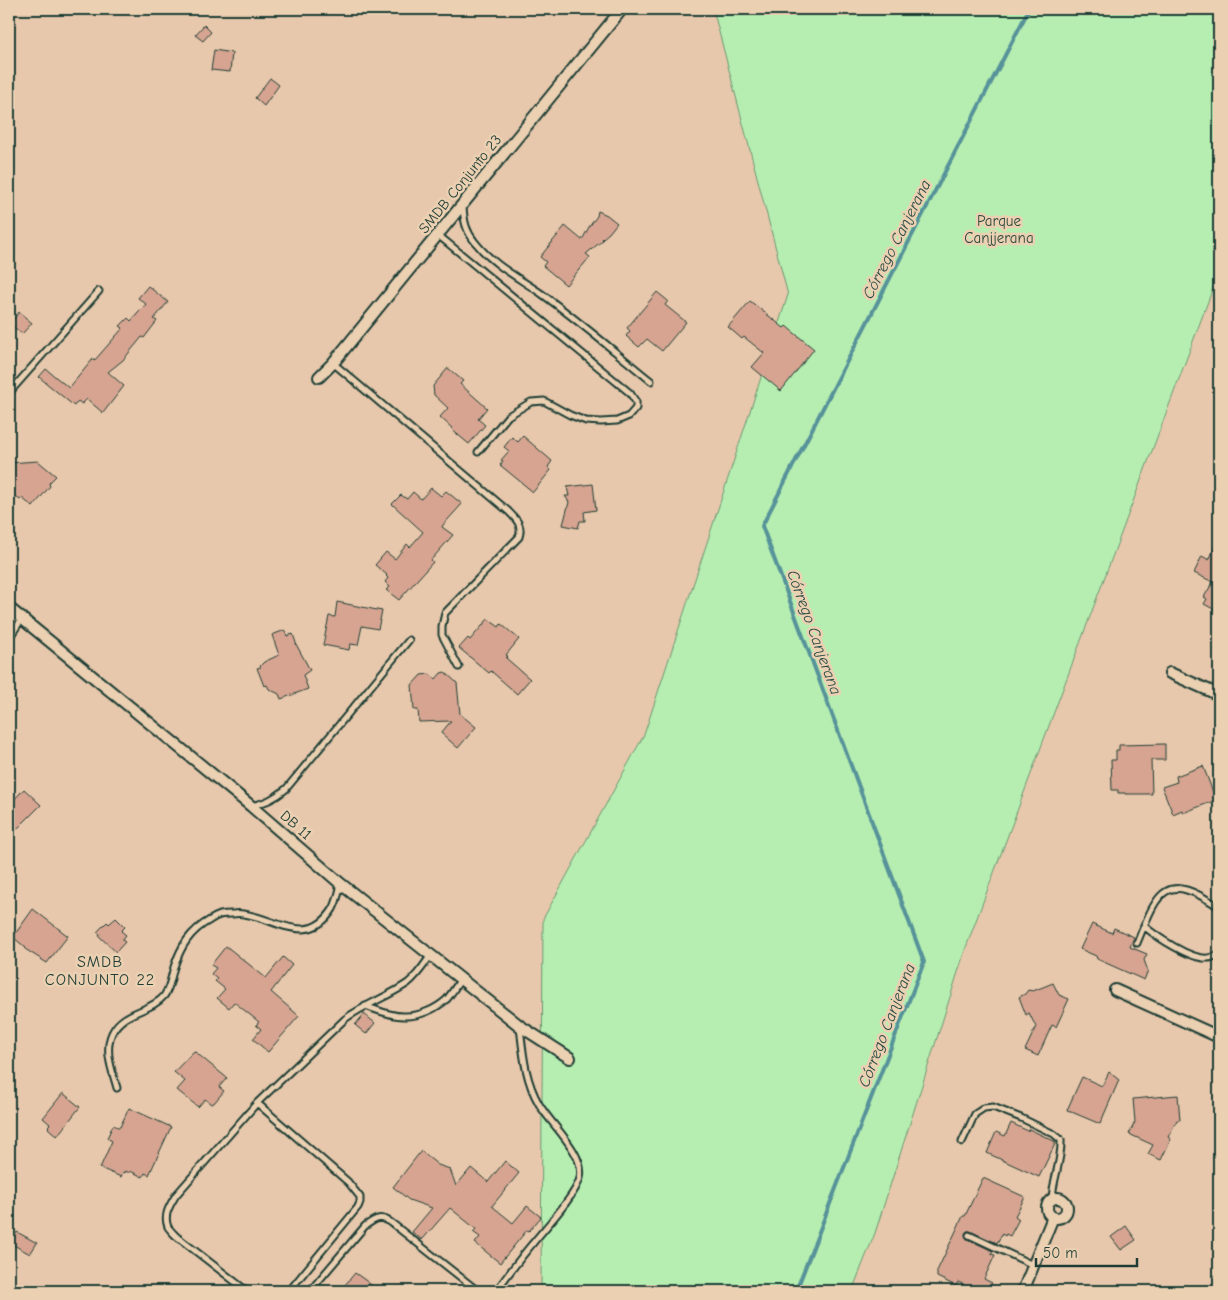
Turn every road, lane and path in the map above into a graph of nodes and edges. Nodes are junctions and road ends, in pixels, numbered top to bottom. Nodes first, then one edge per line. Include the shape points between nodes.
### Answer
1 (622, 9) edge
2 (462, 204) junction
3 (438, 234) junction
4 (99, 291) dead end
5 (333, 363) junction
6 (319, 376) dead end
7 (651, 381) dead end
8 (9, 393) edge
9 (478, 452) dead end
10 (9, 608) edge
11 (22, 619) junction
12 (9, 638) edge
13 (409, 640) dead end
14 (459, 667) dead end
15 (1170, 673) dead end
16 (1219, 695) edge
17 (251, 806) junction
18 (341, 884) junction
19 (1219, 907) edge
20 (1144, 926) junction
21 (1137, 943) dead end
22 (432, 955) junction
23 (1219, 955) edge
24 (461, 979) junction
25 (1115, 990) dead end
26 (365, 1006) junction
27 (520, 1026) junction
28 (1219, 1037) edge
29 (570, 1058) dead end
30 (117, 1088) dead end
31 (256, 1103) junction
32 (962, 1142) dead end
33 (1052, 1199) junction
34 (1053, 1217) junction
35 (969, 1235) dead end
36 (1033, 1265) junction
37 (247, 1291) edge
38 (289, 1291) edge
39 (310, 1291) edge
40 (478, 1291) edge
41 (496, 1291) edge
42 (1023, 1291) edge

1 - 2 street, SMDB Conjunto 23
2 - 3 street, SMDB Conjunto 23
2 - 7 lane via 469,234 485,253
3 - 5 street, SMDB Conjunto 23
3 - 9 lane via 630,393 636,402 636,408 629,416 601,422 570,415 544,400 531,402 508,416
4 - 8 lane
5 - 6 street, SMDB Conjunto 23
5 - 14 lane via 508,511 519,524 519,536 445,613 442,635
10 - 11 street, DB 11
11 - 12 lane
11 - 17 street, DB 11
13 - 17 lane via 286,789 269,801
15 - 16 street
17 - 18 street, DB 11
18 - 22 street, DB 11
18 - 30 lane via 333,908 322,922 309,928 280,926 243,914 220,914 200,926 186,941 165,995 121,1021 113,1031 108,1043 108,1058
19 - 20 lane via 1203,896 1169,889 1157,900
20 - 21 lane
20 - 23 lane via 1164,941 1198,957 1207,959
22 - 24 street, DB 11
22 - 26 lane via 409,982
24 - 26 lane via 435,1008 419,1014 387,1014
24 - 27 street, DB 11
25 - 28 street
26 - 31 lane via 345,1019
27 - 29 street, DB 11
27 - 41 lane via 530,1088 577,1157 581,1167 580,1179 571,1196
31 - 37 lane via 176,1195 166,1214 168,1226 176,1236
31 - 38 lane via 348,1182 360,1197 358,1207
32 - 33 lane via 975,1114 984,1108 1021,1118 1054,1134 1061,1140 1062,1151 1052,1185
33 - 34 street via 1047,1211
33 - 34 street via 1064,1201 1067,1210 1062,1217
34 - 36 street
35 - 36 lane
36 - 42 street
39 - 40 lane via 365,1226 379,1218 393,1224

